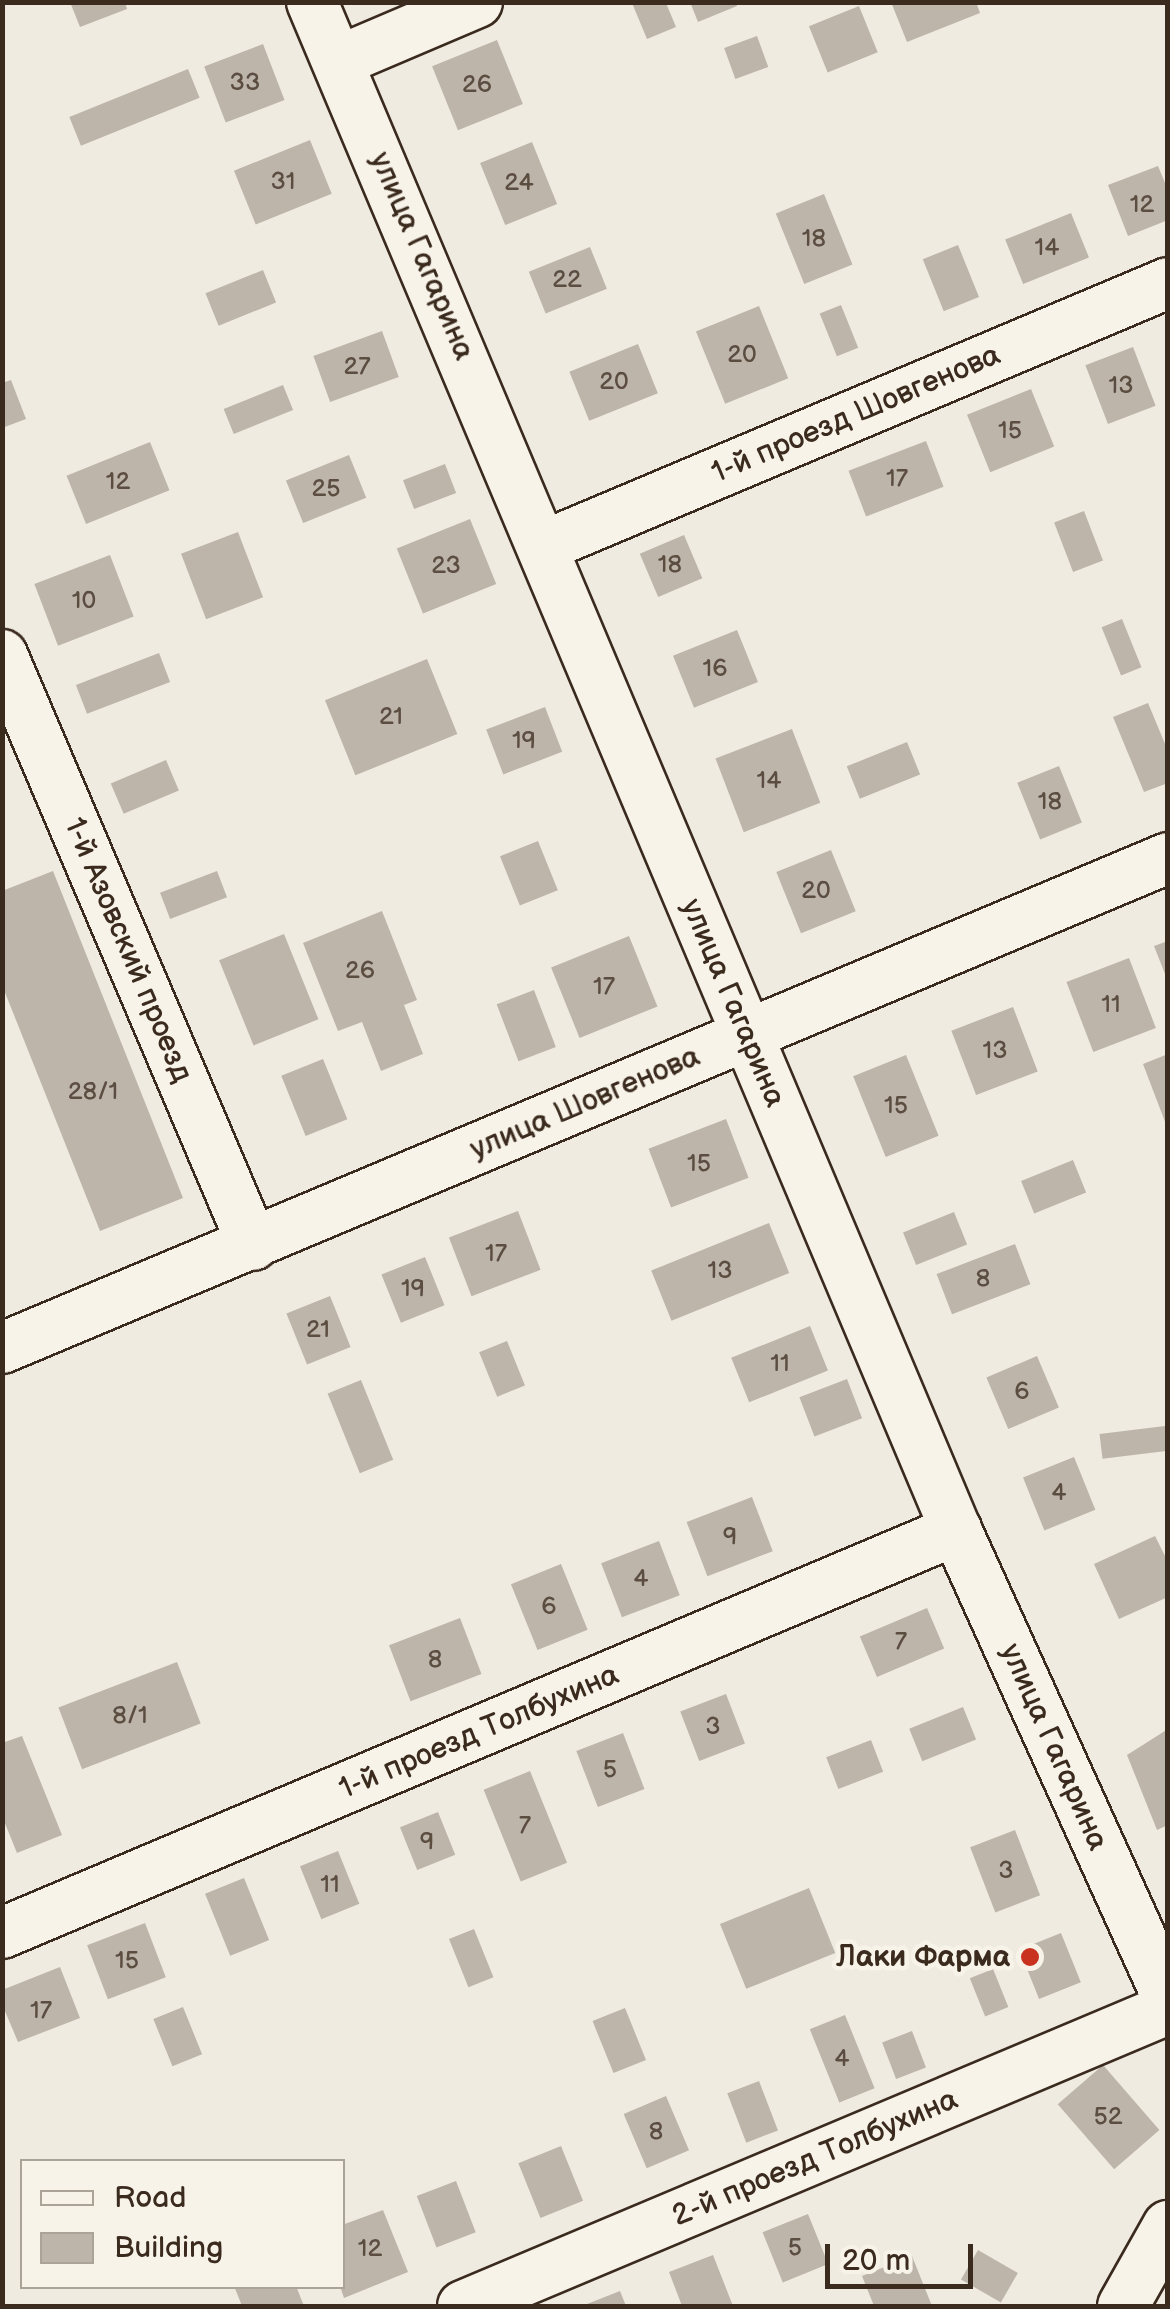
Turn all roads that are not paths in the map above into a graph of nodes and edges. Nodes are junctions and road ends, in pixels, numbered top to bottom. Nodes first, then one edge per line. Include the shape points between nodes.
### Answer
1 (312, 2) edge
2 (477, 2) edge
3 (340, 61) junction
4 (1168, 283) edge
5 (544, 546) junction
6 (2, 655) edge
7 (1168, 858) edge
8 (746, 1034) junction
9 (254, 1245) junction
10 (2, 1348) edge
11 (956, 1530) junction
12 (2, 1933) edge
13 (1168, 1998) edge
14 (1168, 2010) edge
15 (1168, 2226) edge
16 (463, 2306) edge
17 (1123, 2306) edge

1 - 3 street, улица Гагарина
2 - 3 street
3 - 5 street, улица Гагарина
4 - 5 street, 1-й проезд Шовгенова
5 - 8 street, улица Гагарина
6 - 9 street, 1-й Азовский проезд
7 - 8 street, улица Шовгенова
8 - 9 street, улица Шовгенова
8 - 11 street, улица Гагарина
9 - 10 street, улица Шовгенова
11 - 12 street, 1-й проезд Толбухина
11 - 13 street, улица Гагарина
14 - 16 street, 2-й проезд Толбухина
15 - 17 street

